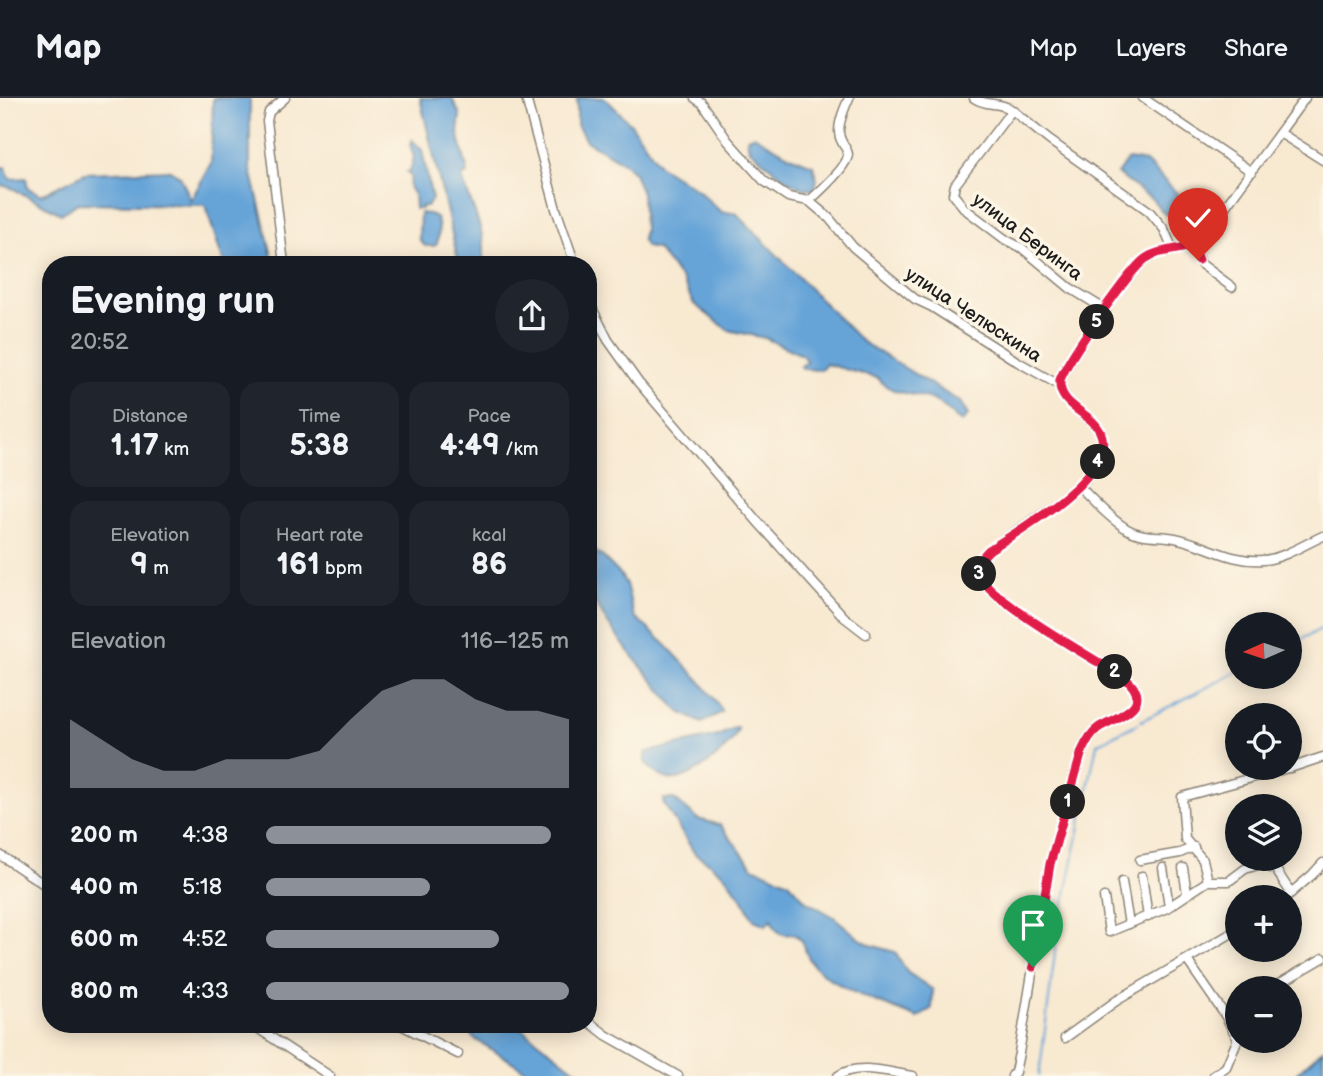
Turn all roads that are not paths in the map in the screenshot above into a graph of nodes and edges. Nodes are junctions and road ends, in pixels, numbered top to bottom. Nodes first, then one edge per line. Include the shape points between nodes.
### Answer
1 (285, 98) edge
2 (526, 98) edge
3 (695, 98) edge
4 (849, 98) edge
5 (974, 98) edge
6 (1143, 98) edge
7 (1305, 98) edge
8 (1012, 110) junction
9 (1280, 133) junction
10 (1323, 160) edge
11 (1252, 172) junction
12 (808, 201) junction
13 (1192, 245) junction
14 (1173, 250) junction
15 (284, 256) edge
16 (572, 256) edge
17 (1232, 287) dead end
18 (1106, 310) junction
19 (597, 318) edge
20 (1059, 385) junction
21 (1079, 486) junction
22 (1323, 536) edge
23 (866, 634) dead end
24 (1323, 757) edge
25 (1302, 764) edge
26 (1245, 780) edge
27 (1194, 847) junction
28 (0, 855) edge
29 (1140, 860) dead end
30 (1323, 863) edge
31 (1163, 868) dead end
32 (1183, 869) dead end
33 (1142, 876) dead end
34 (1208, 881) junction
35 (1122, 882) dead end
36 (42, 883) edge
37 (1283, 885) edge
38 (1299, 885) edge
39 (1187, 893) junction
40 (1104, 897) dead end
41 (1169, 906) junction
42 (1149, 917) junction
43 (1129, 924) junction
44 (1225, 937) edge
45 (1323, 958) edge
46 (1187, 960) junction
47 (1292, 976) edge
48 (1225, 1015) edge
49 (597, 1028) edge
50 (265, 1033) edge
51 (417, 1033) edge
52 (1065, 1038) dead end
53 (1232, 1053) edge
54 (458, 1054) dead end
55 (1014, 1074) edge
56 (330, 1076) edge
57 (678, 1076) edge
58 (838, 1076) edge
59 (913, 1076) edge
60 (1213, 1076) edge

1 - 15 street via 267,121
2 - 16 street
3 - 12 street, улица Челюскина via 764,181 788,197
4 - 12 street via 838,130 847,159
5 - 8 street
6 - 11 street
7 - 9 street
8 - 14 street via 1149,211
8 - 18 street, улица Беринга via 951,191 965,209
9 - 10 street
9 - 11 street
11 - 13 street
12 - 20 street, улица Челюскина via 911,296
13 - 14 street
13 - 17 street via 1202,264
14 - 18 street via 1144,259
18 - 20 street
19 - 23 street via 638,382 757,521 844,617
20 - 21 street, улица Челюскина via 1067,401 1101,433 1099,460
21 - 22 street via 1140,535 1173,538 1248,561 1282,556
21 - 55 street, улица Челюскина via 989,550 978,572 1012,608 1126,679 1135,687 1137,698 1127,712 1090,735 1082,751 1050,864
24 - 25 street
26 - 27 street via 1182,797 1185,839
27 - 29 street
27 - 34 street
28 - 36 street
30 - 38 street
31 - 41 street
32 - 39 street
33 - 42 street
34 - 37 street via 1229,881 1244,869 1261,864 1276,870
34 - 39 street
35 - 43 street
39 - 41 street
40 - 43 street via 1109,932
41 - 42 street
42 - 43 street
44 - 46 street
45 - 47 street
46 - 48 street
46 - 52 street via 1116,1001
49 - 57 street
50 - 56 street
51 - 54 street
53 - 60 street via 1226,1067
58 - 59 street via 859,1069

